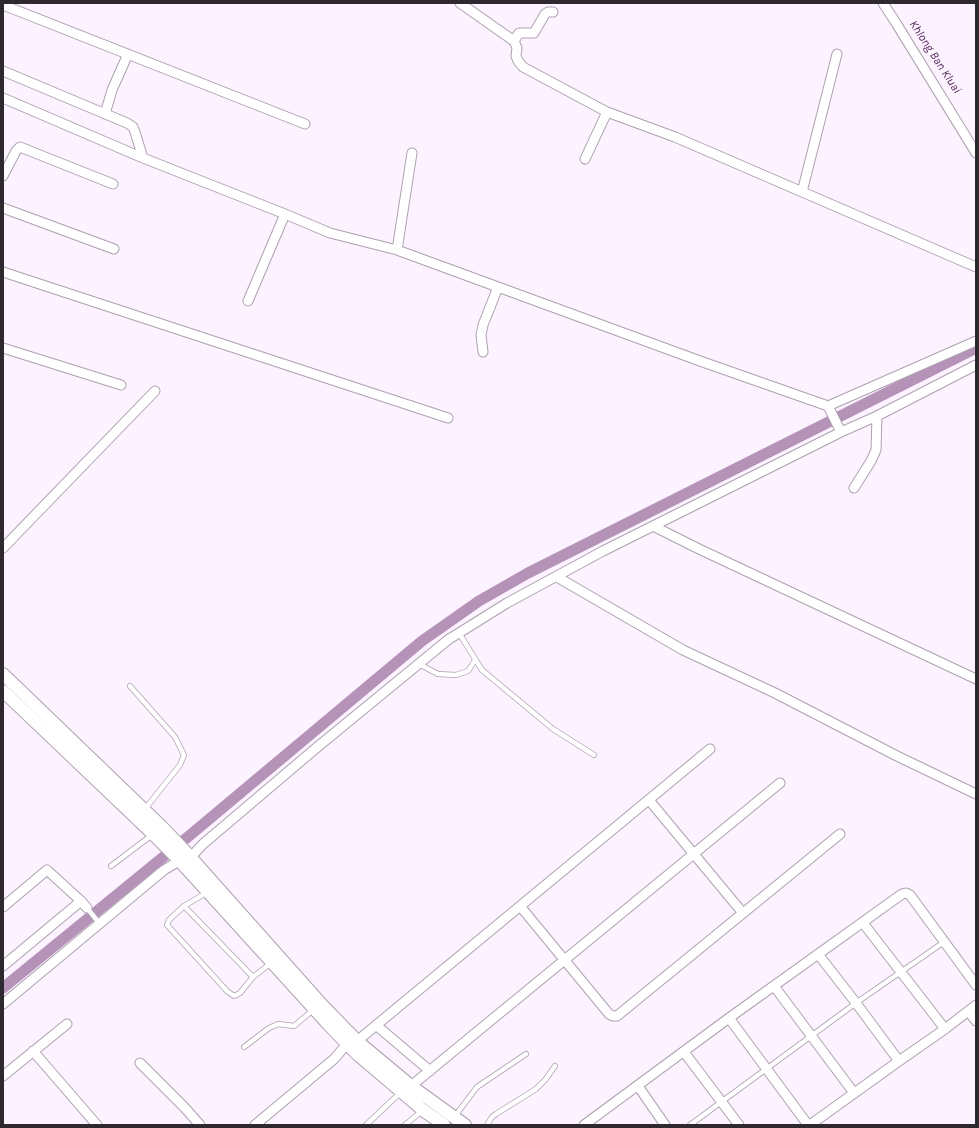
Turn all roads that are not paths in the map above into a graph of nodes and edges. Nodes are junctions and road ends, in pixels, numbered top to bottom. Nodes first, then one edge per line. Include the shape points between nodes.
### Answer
1 (460, 3) edge
2 (883, 3) edge
3 (3, 5) edge
4 (552, 12) dead end
5 (514, 41) junction
6 (128, 54) junction
7 (837, 54) dead end
8 (3, 71) edge
9 (3, 98) edge
10 (607, 112) junction
11 (105, 114) junction
12 (304, 124) dead end
13 (412, 153) dead end
14 (976, 153) edge
15 (143, 158) junction
16 (586, 159) dead end
17 (3, 176) edge
18 (113, 184) dead end
19 (802, 192) junction
20 (3, 208) edge
21 (285, 214) junction
22 (114, 249) dead end
23 (397, 250) junction
24 (976, 267) edge
25 (3, 272) edge
26 (498, 287) junction
27 (248, 301) dead end
28 (976, 341) edge
29 (3, 348) edge
30 (484, 352) dead end
31 (976, 365) edge
32 (121, 385) dead end
33 (155, 391) dead end
34 (830, 410) junction
35 (877, 416) junction
36 (448, 418) dead end
37 (840, 429) junction
38 (854, 488) dead end
39 (653, 526) junction
40 (3, 548) edge
41 (556, 577) junction
42 (459, 633) junction
43 (475, 660) junction
44 (419, 664) junction
45 (3, 674) edge
46 (976, 679) edge
47 (130, 686) dead end
48 (3, 691) edge
49 (710, 749) dead end
50 (594, 755) dead end
51 (780, 783) dead end
52 (976, 794) edge
53 (649, 800) junction
54 (144, 810) junction
55 (153, 834) junction
56 (840, 834) dead end
57 (694, 854) junction
58 (183, 857) junction
59 (111, 866) dead end
60 (208, 892) junction
61 (84, 904) junction
62 (184, 906) junction
63 (520, 906) junction
64 (3, 907) edge
65 (742, 912) junction
66 (99, 922) junction
67 (863, 923) junction
68 (944, 942) junction
69 (818, 954) junction
70 (565, 961) junction
71 (272, 962) junction
72 (3, 966) edge
73 (900, 972) junction
74 (253, 977) junction
75 (976, 985) edge
76 (774, 986) junction
77 (856, 1003) junction
78 (3, 1004) edge
79 (976, 1005) edge
80 (314, 1009) junction
81 (968, 1011) junction
82 (729, 1018) junction
83 (976, 1021) edge
84 (67, 1024) dead end
85 (376, 1025) junction
86 (945, 1029) junction
87 (811, 1036) junction
88 (352, 1042) junction
89 (244, 1046) dead end
90 (34, 1051) junction
91 (684, 1052) junction
92 (526, 1054) dead end
93 (898, 1061) junction
94 (140, 1063) dead end
95 (555, 1066) dead end
96 (766, 1068) junction
97 (430, 1071) junction
98 (3, 1076) edge
99 (638, 1086) junction
100 (406, 1089) junction
101 (854, 1093) junction
102 (722, 1102) junction
103 (423, 1110) junction
104 (449, 1121) edge
105 (97, 1125) edge
106 (200, 1125) edge
107 (255, 1125) edge
108 (366, 1125) edge
109 (405, 1125) edge
110 (465, 1125) edge
111 (487, 1125) edge
112 (584, 1125) edge
113 (666, 1125) edge
114 (690, 1125) edge
115 (739, 1125) edge
116 (809, 1125) edge

1 - 5 street
2 - 14 street
3 - 6 street
4 - 5 street via 546,14 534,33 519,33
5 - 10 street via 517,48 516,56 523,67
6 - 11 street via 112,90
6 - 12 street
7 - 19 street
8 - 11 street
9 - 15 street
10 - 16 street
10 - 19 street via 676,137
11 - 15 street via 133,127
13 - 23 street
15 - 21 street
17 - 18 street via 20,146
19 - 24 street
20 - 22 street
21 - 23 street via 330,234
21 - 27 street
23 - 26 street
25 - 36 street
26 - 30 street via 483,325 481,335
26 - 34 street
28 - 34 street
29 - 32 street
31 - 35 street
33 - 40 street
34 - 37 street
35 - 37 street
35 - 38 street via 876,450
37 - 39 street
39 - 41 street
39 - 46 street via 684,543
41 - 42 street
41 - 52 street via 683,650
42 - 43 lane
42 - 44 street
43 - 44 lane via 468,671 456,675 438,674
43 - 50 lane via 482,670 553,729
44 - 58 street via 203,844
45 - 54 street
47 - 54 lane via 176,737 184,755 180,765
48 - 55 street
49 - 53 street
51 - 57 street
53 - 57 street
53 - 63 street
54 - 58 street via 174,841
55 - 58 street via 163,845
55 - 59 lane
56 - 65 street
57 - 65 street
57 - 70 street
58 - 60 street
58 - 66 street
58 - 88 street via 322,1005
60 - 62 lane
60 - 71 street
61 - 64 street via 47,870
61 - 66 lane
61 - 72 street
62 - 74 lane
62 - 74 lane via 167,925 227,991 234,996 240,993
63 - 70 street
63 - 85 street
65 - 70 street via 617,1016 609,1014
66 - 78 street
67 - 68 street via 906,893
67 - 69 street
67 - 73 street
68 - 73 lane
68 - 75 street
69 - 76 street
69 - 77 street
70 - 97 street
71 - 74 lane
71 - 80 street
73 - 77 lane
73 - 86 street
76 - 82 street
76 - 87 street
77 - 87 lane
77 - 93 street
79 - 81 street
80 - 88 street
80 - 89 lane via 294,1026 278,1024
81 - 83 street
81 - 86 street
82 - 91 street
82 - 96 street
84 - 90 street
85 - 88 street
85 - 97 street
86 - 93 street
87 - 96 lane
87 - 101 street
88 - 100 street
88 - 107 street
90 - 98 street
90 - 105 street
91 - 99 street
91 - 102 street
92 - 104 lane via 477,1087
93 - 101 street
94 - 106 street
95 - 111 lane via 536,1089 496,1114
96 - 102 lane
96 - 116 street
97 - 100 street
99 - 112 street
99 - 113 street
100 - 103 street
100 - 104 street
100 - 108 lane
101 - 116 street
102 - 114 lane
102 - 115 street
103 - 104 street
103 - 109 lane
104 - 110 street

